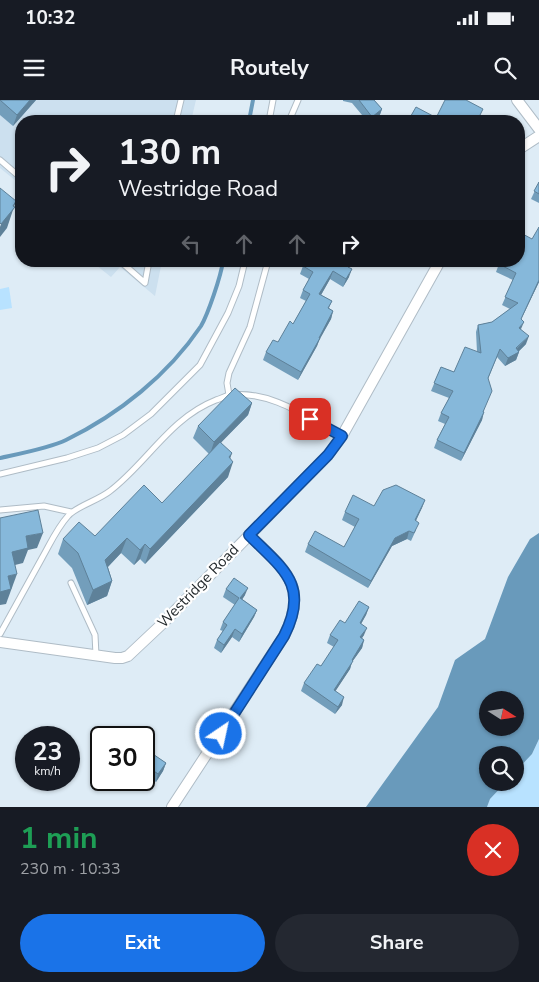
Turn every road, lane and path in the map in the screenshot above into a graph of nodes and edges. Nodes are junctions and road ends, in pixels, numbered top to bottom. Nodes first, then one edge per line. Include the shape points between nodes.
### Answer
1 (181, 100) edge
2 (273, 100) edge
3 (298, 100) edge
4 (517, 100) edge
5 (177, 115) edge
6 (269, 115) edge
7 (292, 115) edge
8 (539, 129) edge
9 (539, 136) edge
10 (525, 145) edge
11 (0, 160) edge
12 (15, 173) edge
13 (127, 267) edge
14 (148, 267) edge
15 (244, 267) edge
16 (266, 267) edge
17 (437, 267) edge
18 (229, 395) junction
19 (342, 436) junction
20 (0, 474) edge
21 (0, 510) edge
22 (71, 512) junction
23 (249, 535) junction
24 (71, 584) dead end
25 (0, 634) edge
26 (0, 642) edge
27 (96, 656) junction
28 (172, 807) edge

1 - 5 lane
2 - 6 lane
3 - 7 lane
4 - 8 street
9 - 10 street
11 - 12 lane
13 - 14 lane via 145,283
15 - 20 lane via 228,313 200,365 150,414 123,435 98,448
16 - 18 lane via 250,327 229,373
17 - 19 street, Westridge Road
18 - 19 lane via 276,400
18 - 22 lane via 186,416 112,490
19 - 23 street, Westridge Road via 328,455
21 - 22 lane via 44,506
22 - 25 lane via 48,546
23 - 27 street, Westridge Road via 128,656
23 - 28 street via 284,569 292,582 295,609 292,622
24 - 27 lane via 95,635
26 - 27 street, Westridge Road

